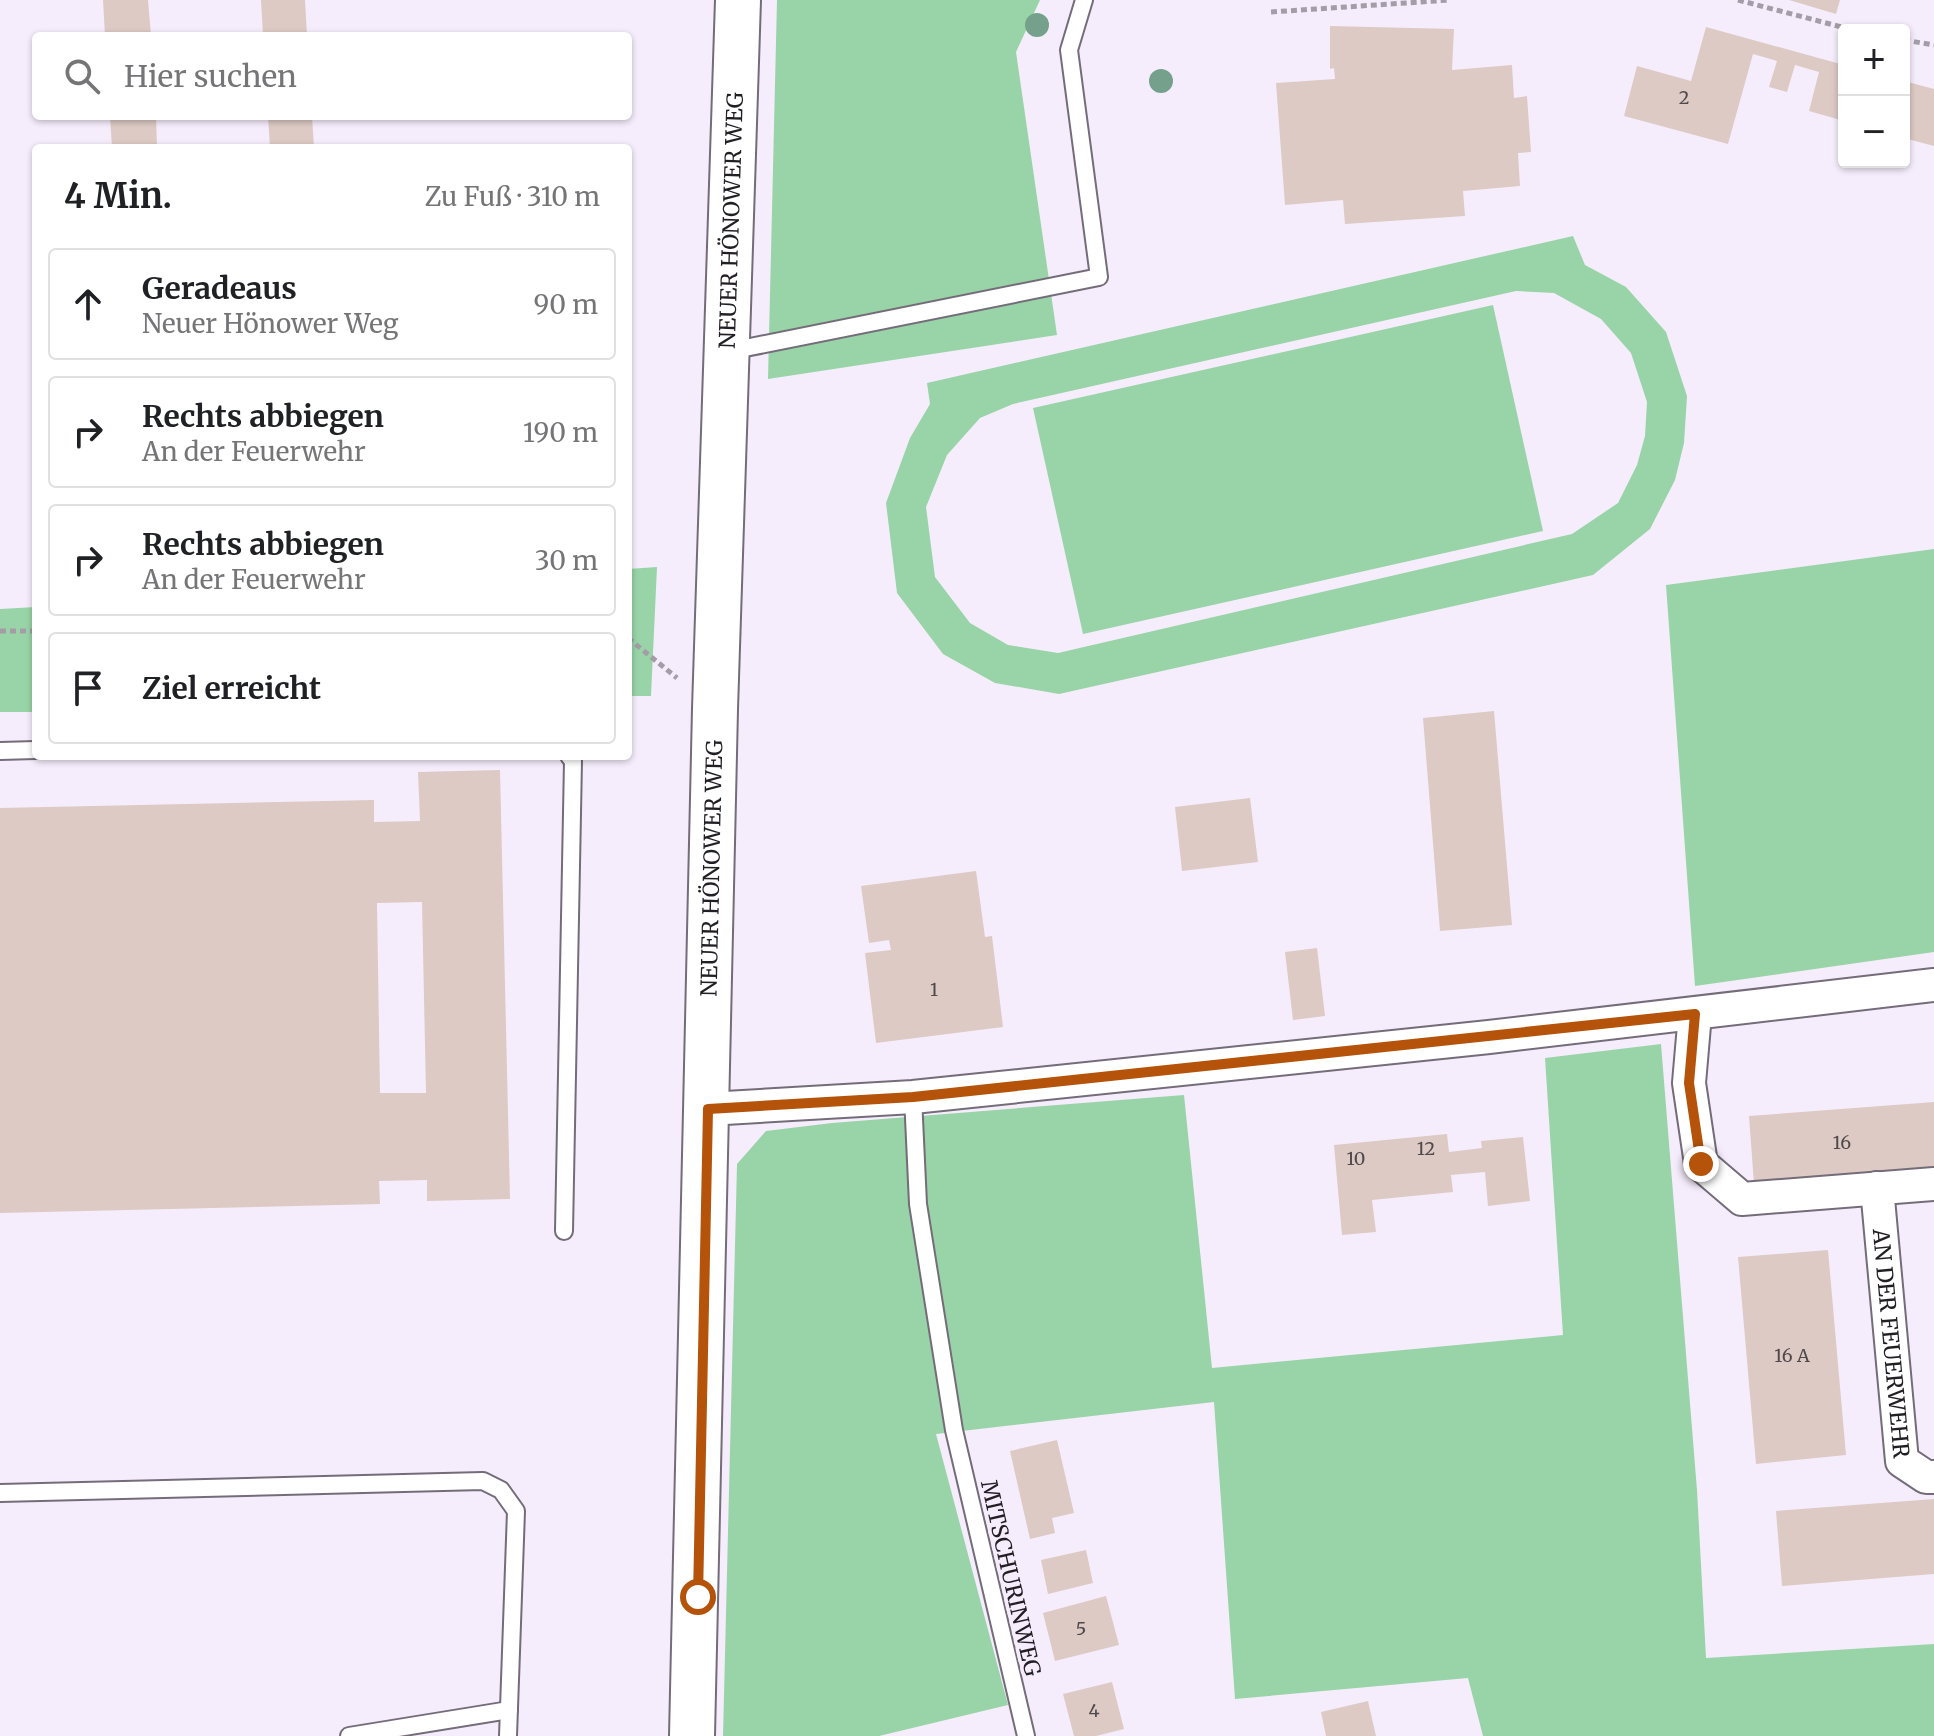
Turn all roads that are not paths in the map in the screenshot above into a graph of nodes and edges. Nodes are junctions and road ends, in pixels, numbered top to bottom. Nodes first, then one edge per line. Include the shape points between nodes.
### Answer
1 (738, 0) edge
2 (1084, 0) edge
3 (727, 352) junction
4 (32, 750) edge
5 (0, 751) edge
6 (572, 760) edge
7 (1934, 985) edge
8 (1695, 1014) junction
9 (913, 1097) junction
10 (708, 1109) junction
11 (1934, 1184) edge
12 (1877, 1188) junction
13 (564, 1231) dead end
14 (1934, 1477) edge
15 (0, 1493) edge
16 (509, 1710) junction
17 (349, 1736) edge
18 (508, 1736) edge
19 (692, 1736) edge
20 (1026, 1736) edge

1 - 3 main road, NEUER HÖNOWER WEG
2 - 3 lane via 1069,50 1099,277
3 - 10 main road, NEUER HÖNOWER WEG
4 - 5 lane
6 - 13 lane
7 - 8 street
8 - 9 street
8 - 12 street via 1689,1083 1701,1164 1742,1199
9 - 10 street
9 - 20 lane, MITSCHURINWEG via 918,1204 954,1430
10 - 19 main road, NEUER HÖNOWER WEG
11 - 12 street
12 - 14 street, AN DER FEUERWEHR via 1902,1461
15 - 16 lane via 483,1481 501,1490 516,1511
16 - 17 lane
16 - 18 lane

